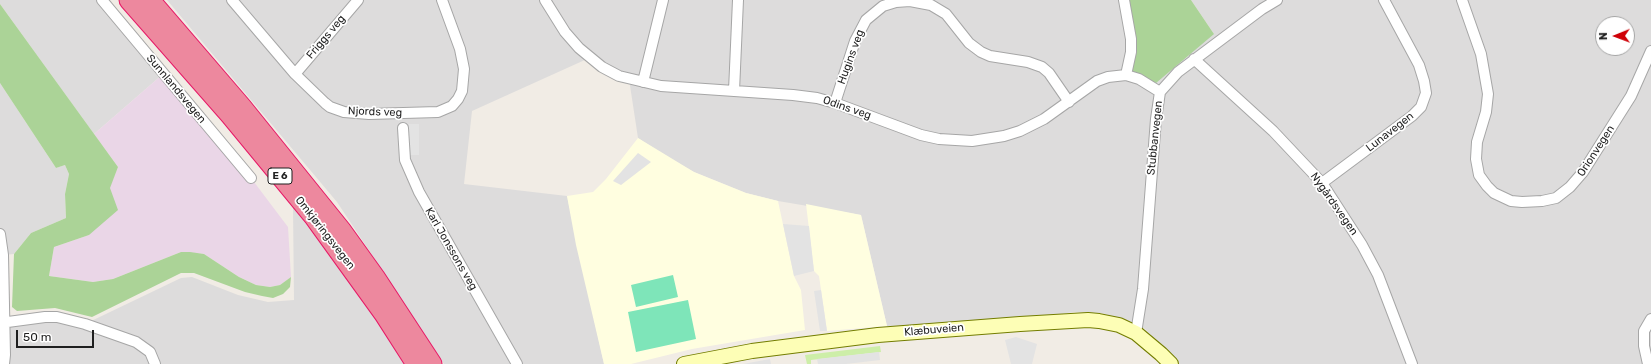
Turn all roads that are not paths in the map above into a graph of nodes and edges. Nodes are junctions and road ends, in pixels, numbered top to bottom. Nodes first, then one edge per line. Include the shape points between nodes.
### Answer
1 (102, 0) edge
2 (129, 0) edge
3 (150, 0) edge
4 (232, 0) edge
5 (358, 0) edge
6 (442, 0) edge
7 (545, 0) edge
8 (663, 0) edge
9 (738, 0) edge
10 (1124, 0) edge
11 (1277, 0) edge
12 (1384, 0) edge
13 (1462, 0) edge
14 (1651, 51) edge
15 (1194, 59) junction
16 (295, 74) junction
17 (1126, 75) junction
18 (643, 82) junction
19 (734, 90) junction
20 (1160, 92) junction
21 (1069, 102) junction
22 (835, 103) junction
23 (403, 128) dead end
24 (251, 178) dead end
25 (1322, 183) junction
26 (0, 234) edge
27 (1651, 319) edge
28 (2, 323) edge
29 (1136, 333) junction
30 (4, 364) edge
31 (155, 364) edge
32 (416, 364) edge
33 (432, 364) edge
34 (517, 364) edge
35 (684, 364) edge
36 (1170, 364) edge
37 (1412, 364) edge
38 (1648, 364) edge

1 - 24 street, Sunnlandsvegen
2 - 32 highway, Omkjøringsvegen / E 6 via 230,115 314,218 384,314
3 - 33 highway, Omkjøringsvegen / E 6 via 242,107 342,231
4 - 16 street, Njords veg
5 - 16 street, Friggs veg
6 - 16 street, Njords veg via 460,49 464,69 460,95 448,109 426,113 344,112 330,107
7 - 18 street, Odins veg via 572,40 590,58 610,72
8 - 18 street
9 - 19 street
10 - 17 street via 1132,39
11 - 15 street, Stubbanvegen
12 - 25 street, Lunavegen via 1419,65 1426,93 1421,107 1412,116
13 - 14 street, Orionvegen via 1481,54 1488,94 1486,112 1477,142 1476,159 1479,175 1494,193 1511,200 1522,202 1556,198 1570,187 1583,172 1631,96
15 - 20 street, Stubbanvegen
15 - 25 street, Nygårdsvegen via 1273,131
17 - 20 street, Odins veg via 1140,79
17 - 21 street, Odins veg via 1097,81
18 - 19 street, Odins veg via 661,86
19 - 22 street, Odins veg via 793,95
20 - 29 street, Stubbanvegen via 1143,289
21 - 22 street, Odins veg via 1028,128 996,138 964,142 921,135
21 - 22 street, Hugins veg via 1042,67 981,52 969,43 946,14 931,5 910,1 883,6 866,20 855,41
23 - 34 street, Karl Jonssons veg via 405,160 418,192
25 - 37 street, Nygårdsvegen via 1378,275
26 - 28 street via 3,255
27 - 38 street via 1644,331
28 - 30 street
28 - 31 street via 57,317 85,324 136,342 150,352
29 - 35 street, Klæbuveien via 1118,325 1099,321 915,331 827,340
29 - 36 street, Klæbuveien

